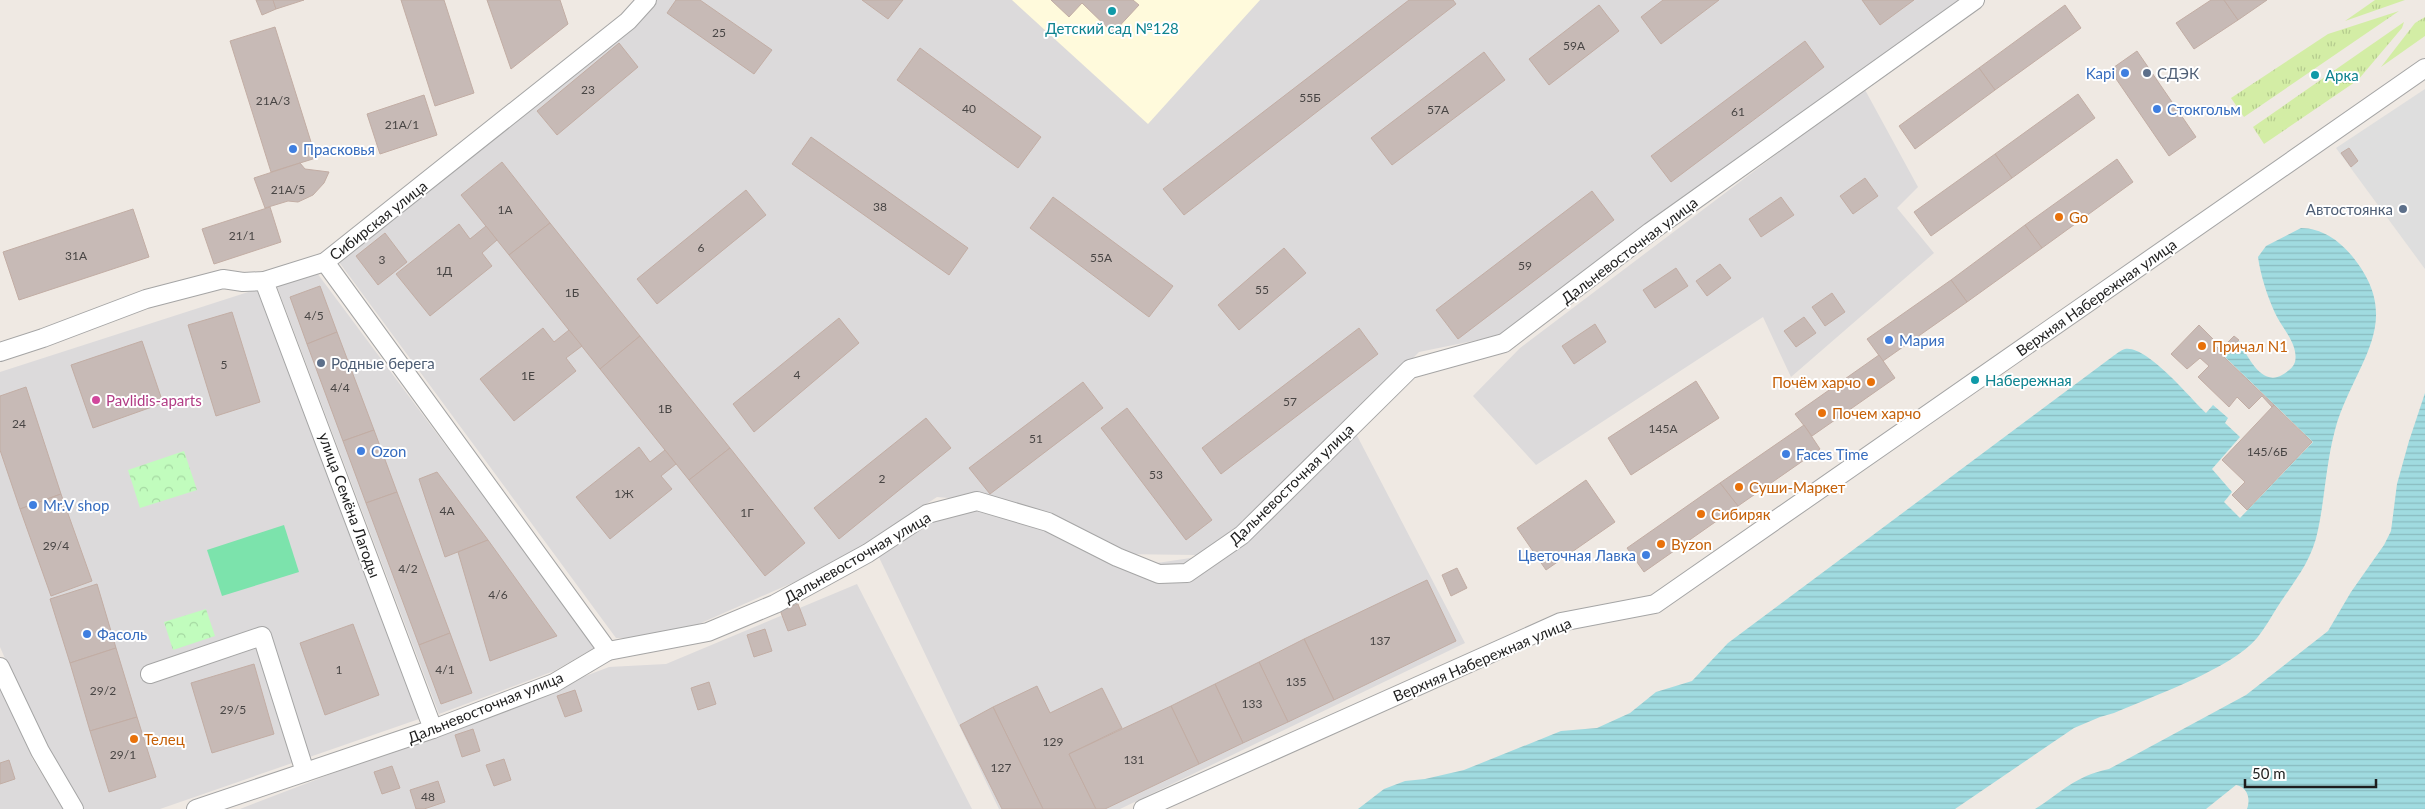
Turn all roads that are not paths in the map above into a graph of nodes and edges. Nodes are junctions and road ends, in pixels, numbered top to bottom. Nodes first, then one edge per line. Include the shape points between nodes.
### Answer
1 (646, 0) edge
2 (1975, 0) edge
3 (2425, 68) edge
4 (325, 262) junction
5 (264, 281) junction
6 (0, 352) edge
7 (608, 651) junction
8 (0, 667) edge
9 (150, 674) dead end
10 (433, 730) junction
11 (305, 772) junction
12 (74, 809) edge
13 (196, 809) edge
14 (1143, 809) edge

1 - 4 street, Сибирская улица via 628,21
2 - 7 street, Дальневосточная улица via 1650,232 1504,343 1410,369 1242,535 1187,573 1152,572 1048,522 978,501 927,514 868,554 775,604 708,632
3 - 14 street, Верхняя Набережная улица via 1655,604 1561,622
4 - 5 street, Сибирская улица
4 - 7 street
5 - 6 street, Сибирская улица via 223,279 146,299
5 - 10 street, улица Семёна Лагоды
7 - 10 street, Дальневосточная улица via 554,683
8 - 12 street via 40,751
9 - 11 street via 262,636
10 - 11 street, Дальневосточная улица
11 - 13 street, Дальневосточная улица

